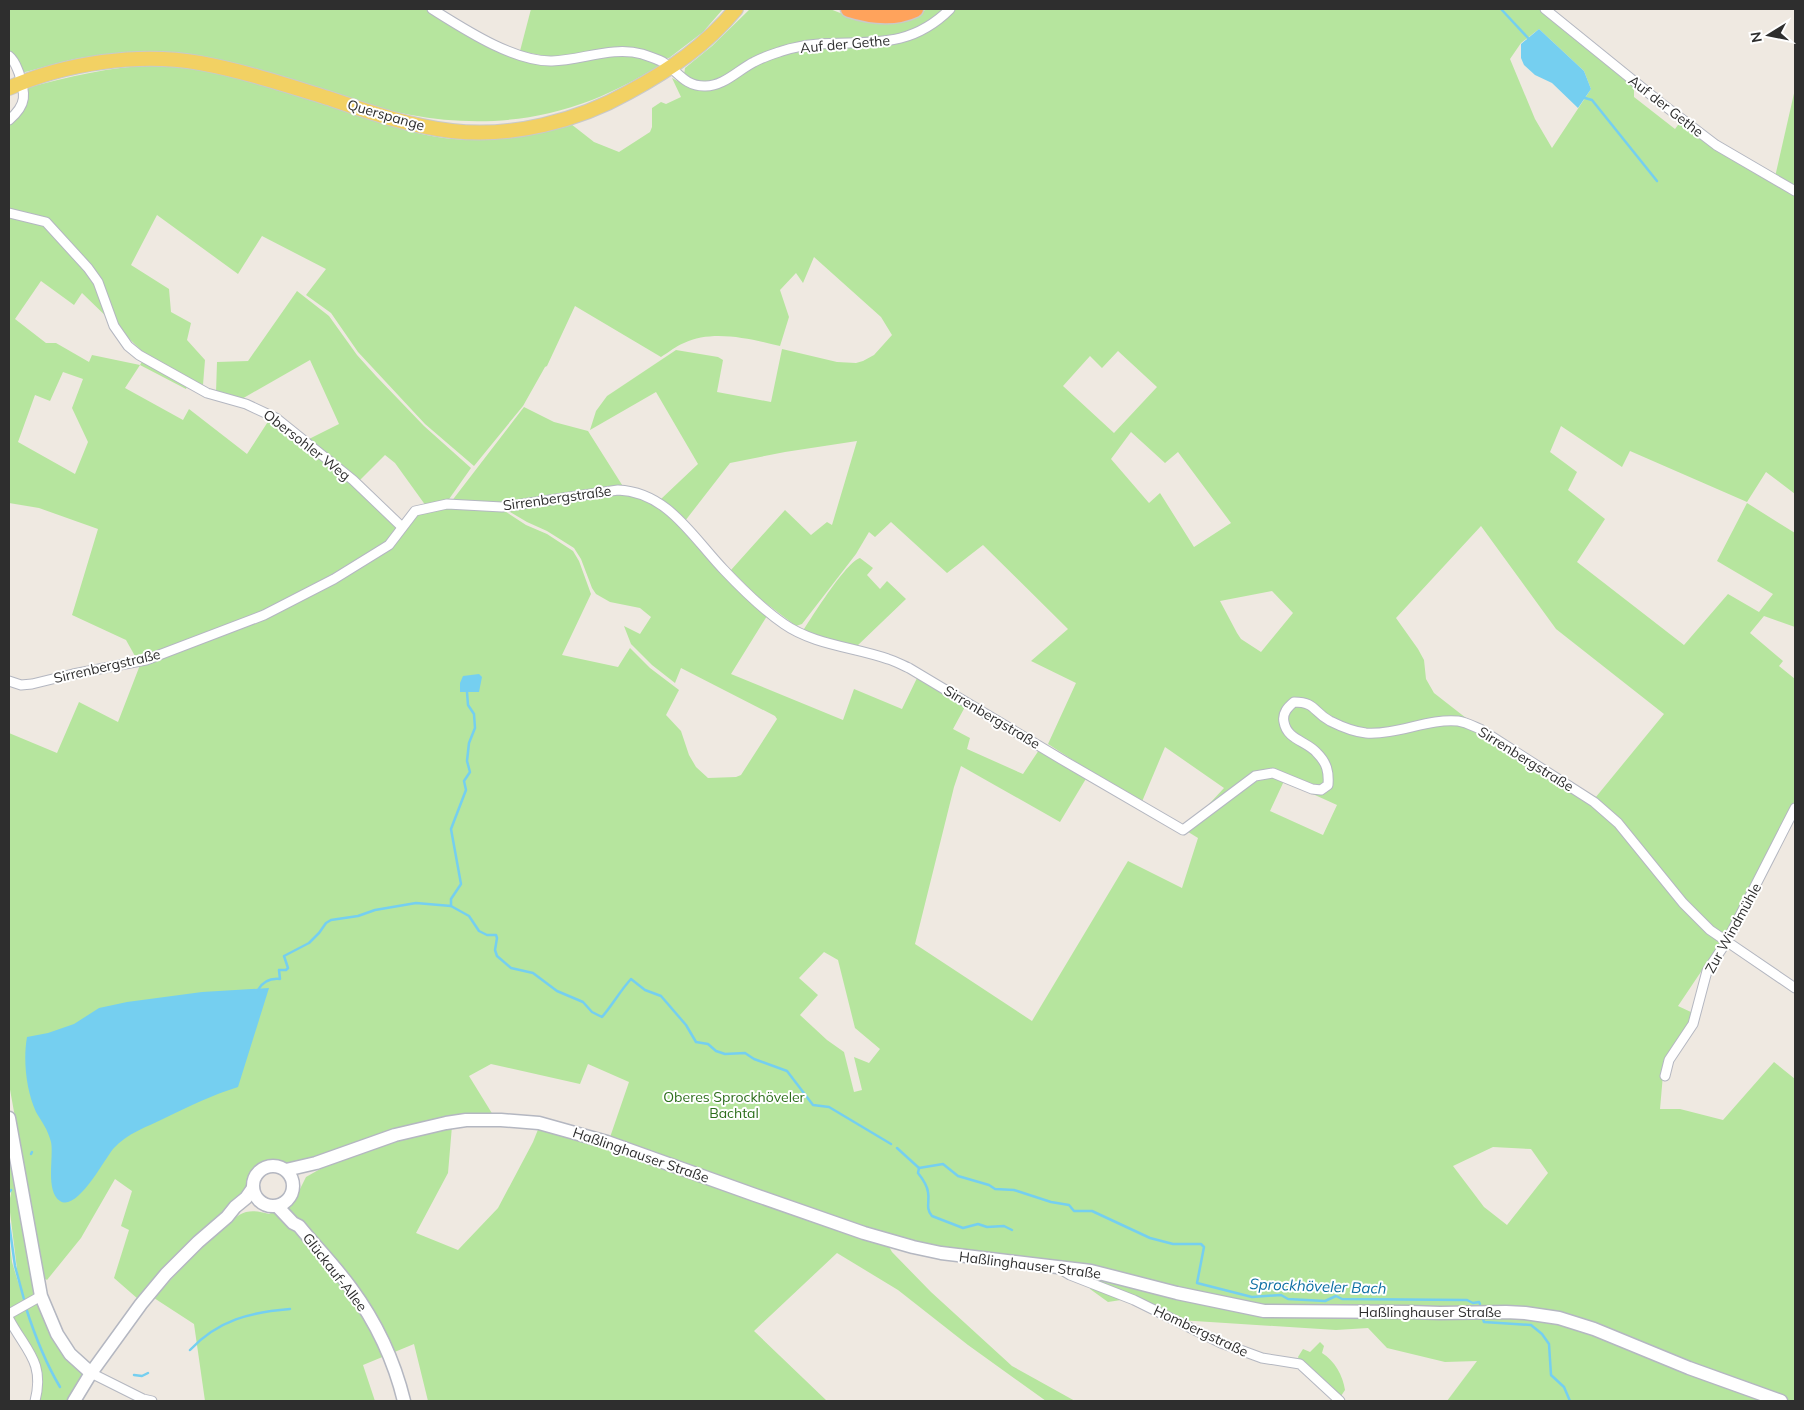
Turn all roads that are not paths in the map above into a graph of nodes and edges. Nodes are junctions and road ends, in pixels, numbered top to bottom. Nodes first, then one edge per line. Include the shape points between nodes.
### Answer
1 (432, 9) edge
2 (736, 9) edge
3 (849, 9) edge
4 (915, 9) edge
5 (950, 9) edge
6 (1545, 9) edge
7 (9, 56) edge
8 (670, 68) junction
9 (15, 85) edge
10 (9, 120) edge
11 (1795, 190) edge
12 (9, 212) edge
13 (402, 528) junction
14 (9, 681) edge
15 (1795, 808) edge
16 (1727, 941) junction
17 (1795, 988) edge
18 (1665, 1076) dead end
19 (9, 1118) edge
20 (316, 1163) junction
21 (286, 1170) junction
22 (294, 1186) junction
23 (253, 1188) junction
24 (289, 1200) junction
25 (263, 1204) junction
26 (277, 1206) junction
27 (227, 1217) junction
28 (299, 1226) junction
29 (1055, 1266) junction
30 (41, 1296) junction
31 (9, 1314) edge
32 (9, 1319) edge
33 (91, 1373) junction
34 (142, 1400) edge
35 (35, 1401) edge
36 (74, 1401) edge
37 (152, 1401) edge
38 (404, 1401) edge
39 (1340, 1401) edge
40 (1781, 1401) edge

1 - 8 street, Auf der Gethe via 494,45 520,56 550,61 628,51 644,54
2 - 8 main road, Querspange via 706,41
3 - 4 highway via 881,16
5 - 8 street, Auf der Gethe via 908,37 790,48 754,62 715,85 694,85
6 - 11 street, Auf der Gethe via 1716,144
7 - 9 street via 15,62
8 - 9 main road, Querspange via 590,111 495,132 454,131 409,124 263,77 198,63 135,59 112,61 58,71
9 - 10 street via 25,96
12 - 13 street, Obersohler Weg via 46,222 88,268 98,282 114,326 139,355 208,393 246,404 276,418 356,484
13 - 14 street, Sirrenbergstraße via 389,545 334,579 247,622 146,660 32,684
13 - 16 street, Sirrenbergstraße via 415,511 447,504 502,507 618,490 637,492 667,508 724,570 783,624 800,634 889,659 909,668 1183,830 1256,776 1273,773 1312,790 1328,786 1326,765 1316,751 1285,729 1283,717 1287,707 1294,702 1305,702 1328,720 1366,733 1460,721 1480,729 1594,802 1618,823 1695,916
15 - 16 street, Zur Windmühle
16 - 17 street, Sirrenbergstraße
16 - 18 street, Zur Windmühle via 1707,971 1694,1024 1669,1060
19 - 30 main road
20 - 21 main road, Haßlinghauser Straße
20 - 22 main road, Haßlinghauser Straße
20 - 29 main road, Haßlinghauser Straße via 395,1135 446,1123 502,1120 539,1124 607,1142 864,1233 913,1247
21 - 22 main road
21 - 23 main road via 278,1166 264,1168 254,1178
22 - 24 main road
23 - 25 main road via 255,1196
23 - 27 main road
24 - 26 main road
24 - 28 main road, Glückauf-Allee
25 - 26 main road
25 - 27 main road via 252,1205
26 - 28 main road, Glückauf-Allee
27 - 33 main road via 166,1274
28 - 38 main road, Glückauf-Allee via 350,1287 374,1322 392,1360
29 - 39 street, Hombergstraße via 1221,1343 1262,1358 1300,1364
29 - 40 main road, Haßlinghauser Straße via 1091,1271 1177,1293 1264,1310 1506,1312 1559,1318
30 - 31 street
30 - 33 main road via 57,1334 70,1354
32 - 35 street via 34,1359 39,1385
33 - 34 street
33 - 36 main road
34 - 37 street

